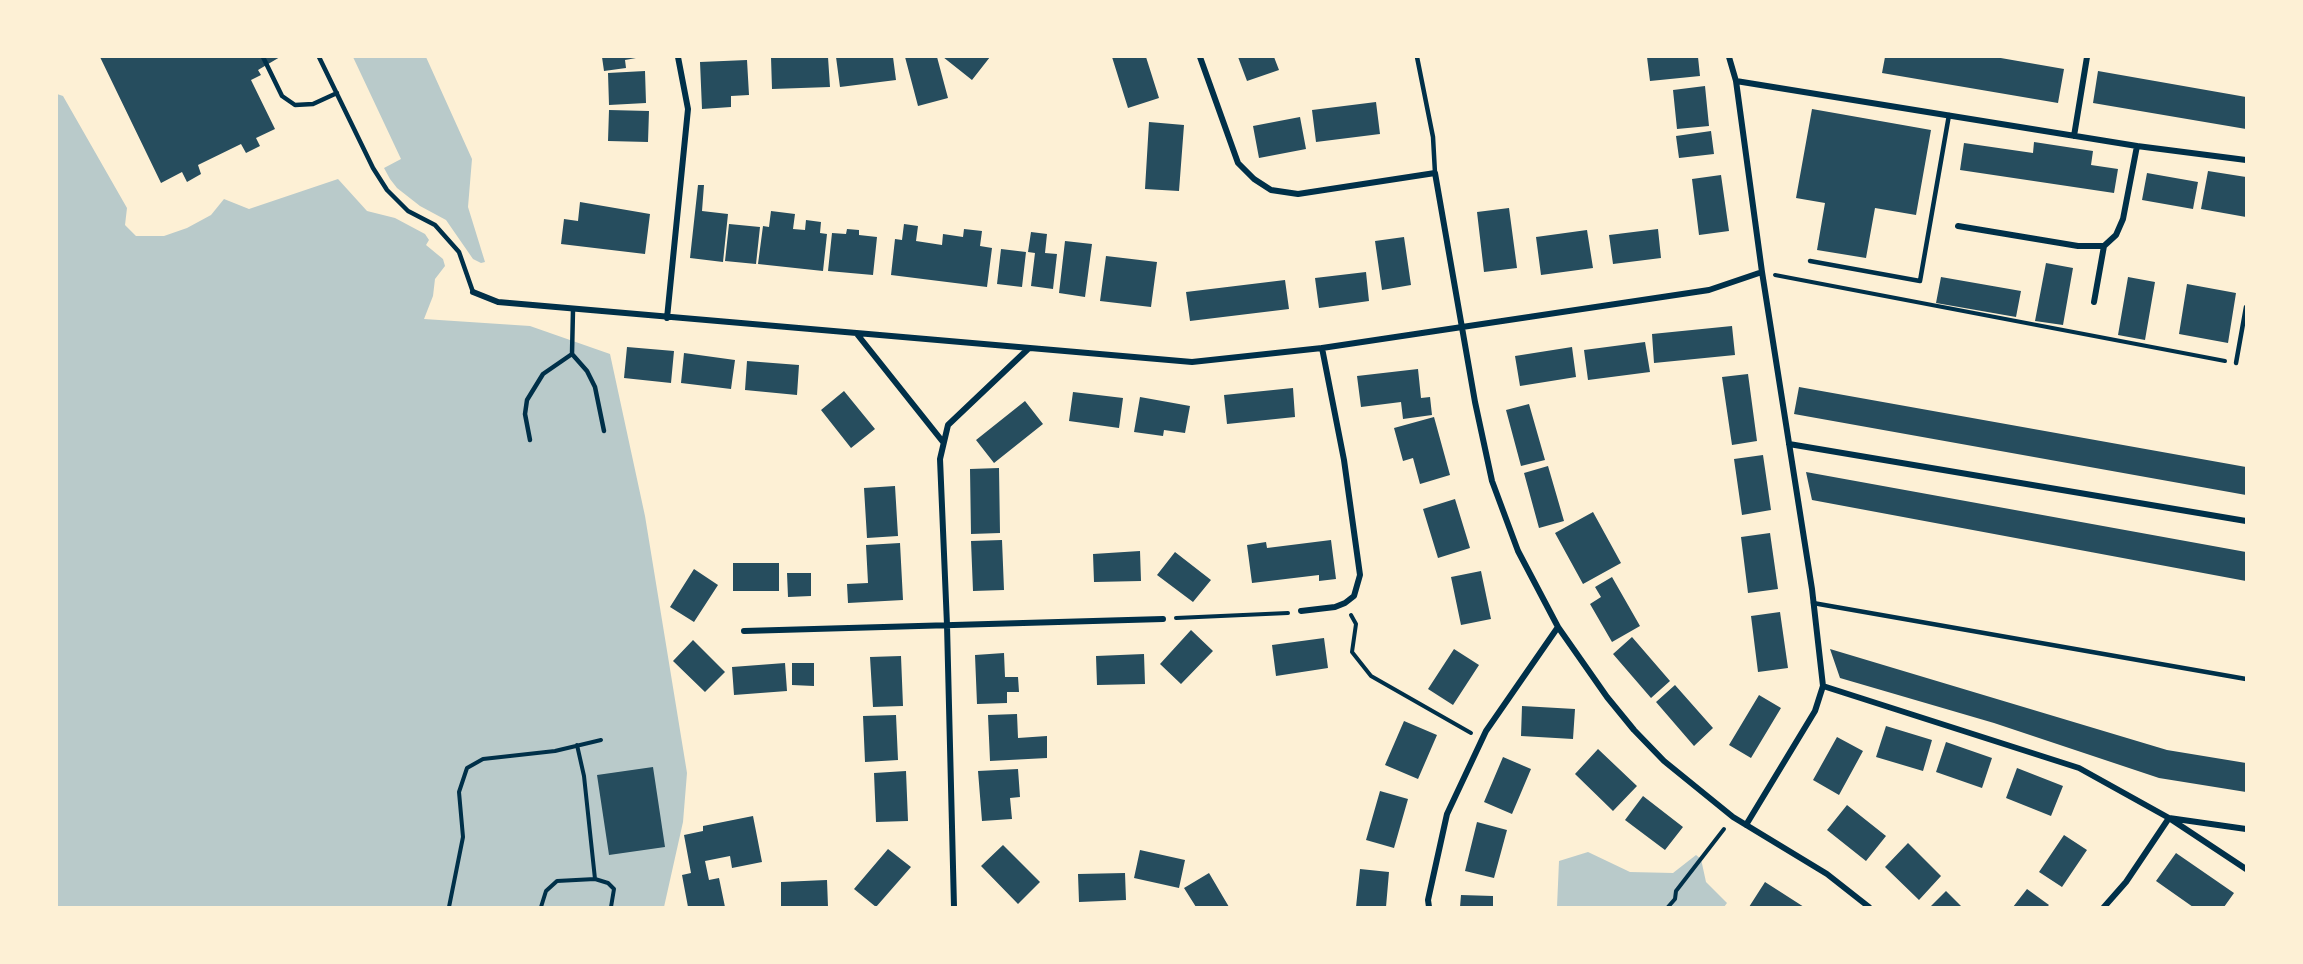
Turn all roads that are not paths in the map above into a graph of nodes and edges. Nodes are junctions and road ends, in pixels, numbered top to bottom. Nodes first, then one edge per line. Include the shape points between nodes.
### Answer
1 (263, 57) edge
2 (319, 57) edge
3 (678, 57) edge
4 (1200, 57) edge
5 (1417, 57) edge
6 (1729, 57) edge
7 (2087, 57) edge
8 (1736, 81) junction
9 (337, 93) junction
10 (1949, 115) junction
11 (2074, 136) junction
12 (2136, 146) junction
13 (2246, 160) edge
14 (1435, 173) junction
15 (1958, 226) dead end
16 (2104, 246) junction
17 (1810, 261) dead end
18 (1762, 273) junction
19 (473, 292) joint
20 (2094, 302) dead end
21 (2246, 307) edge
22 (573, 310) junction
23 (667, 318) junction
24 (1463, 328) junction
25 (857, 334) junction
26 (1322, 348) junction
27 (1028, 350) junction
28 (572, 354) junction
29 (2236, 363) road end
30 (604, 431) dead end
31 (530, 440) dead end
32 (943, 442) junction
33 (1789, 444) junction
34 (2246, 521) edge
35 (1813, 603) junction
36 (1301, 610) road end
37 (1163, 619) road end
38 (947, 625) junction
39 (1558, 627) junction
40 (744, 631) dead end
41 (2246, 680) edge
42 (1823, 686) junction
43 (2169, 818) junction
44 (1746, 825) junction
45 (2246, 829) edge
46 (2246, 869) edge
47 (954, 907) edge
48 (1428, 907) edge
49 (1869, 907) edge
50 (2104, 907) edge

1 - 9 lane via 282,96 295,105 313,104
2 - 9 lane
3 - 23 street via 688,109
4 - 14 street via 1238,163 1271,190 1298,194
5 - 14 lane via 1433,137
6 - 8 street
7 - 11 street
8 - 10 street
8 - 18 street
9 - 19 lane via 372,168 387,190 408,211 435,225 459,252
10 - 11 street
10 - 17 lane via 1920,281
11 - 12 street
12 - 13 street
12 - 16 street via 2123,219 2116,236
14 - 24 street
15 - 16 street via 2078,246
16 - 20 street
18 - 24 street via 1709,290
18 - 33 street
19 - 22 street via 498,302
21 - 29 lane
22 - 23 street
22 - 28 lane
23 - 25 street
24 - 26 street
24 - 39 street via 1492,481 1518,551
25 - 27 street
25 - 32 street
26 - 27 street via 1192,362
26 - 36 street via 1344,460 1360,575 1354,596 1345,603
27 - 32 street via 956,415
28 - 30 lane via 587,370 595,387
28 - 31 lane via 543,375 527,400 525,414
32 - 38 street via 940,459
33 - 34 street
33 - 35 street
35 - 41 lane
35 - 42 street
37 - 38 street
38 - 40 street
38 - 47 street
39 - 44 street via 1634,730 1664,761
39 - 48 street via 1482,739 1447,814
42 - 43 street via 2079,768
42 - 44 street via 1815,711
43 - 45 street
43 - 46 street
43 - 50 street via 2126,882
44 - 49 street via 1827,874

